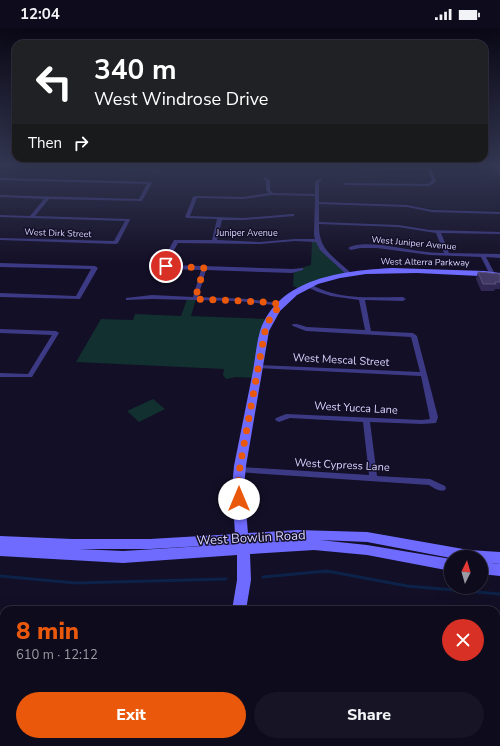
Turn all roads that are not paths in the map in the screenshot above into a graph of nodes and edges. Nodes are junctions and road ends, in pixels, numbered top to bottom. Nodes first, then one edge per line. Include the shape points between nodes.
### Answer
1 (48, 197) edge
2 (64, 198) edge
3 (141, 198) edge
4 (195, 198) edge
5 (219, 198) edge
6 (247, 198) edge
7 (317, 198) edge
8 (317, 203) junction
9 (500, 213) edge
10 (292, 215) dead end
11 (0, 216) edge
12 (31, 217) junction
13 (220, 218) junction
14 (317, 223) junction
15 (438, 231) junction
16 (500, 233) edge
17 (0, 239) edge
18 (214, 241) junction
19 (318, 241) junction
20 (351, 248) dead end
21 (447, 254) junction
22 (483, 256) junction
23 (500, 256) edge
24 (0, 265) edge
25 (204, 268) junction
26 (301, 270) dead end
27 (349, 274) junction
28 (496, 274) edge
29 (309, 286) junction
30 (0, 295) edge
31 (362, 298) junction
32 (128, 299) dead end
33 (195, 299) junction
34 (403, 299) dead end
35 (281, 304) junction
36 (295, 325) dead end
37 (0, 331) edge
38 (368, 332) junction
39 (258, 366) junction
40 (424, 374) junction
41 (0, 375) edge
42 (366, 419) junction
43 (279, 420) dead end
44 (240, 470) junction
45 (373, 478) junction
46 (442, 488) dead end
47 (0, 541) edge
48 (242, 544) junction
49 (0, 551) edge
50 (500, 558) edge
51 (444, 564) edge
52 (488, 569) edge
53 (500, 570) edge
54 (240, 606) edge

1 - 12 street
2 - 3 street via 140,200
4 - 13 street via 187,217
5 - 6 street
7 - 8 street
8 - 9 street
8 - 14 street
10 - 13 street
11 - 12 street
12 - 17 street, West Dirk Street via 128,220 116,243
13 - 18 street
14 - 15 street via 398,226
14 - 19 street
15 - 16 street
15 - 21 street
18 - 19 street, Juniper Avenue
18 - 25 street, Juniper Avenue via 176,241 164,264
19 - 27 street via 322,249
20 - 21 street, West Juniper Avenue via 388,247 420,253
21 - 22 street, West Juniper Avenue
22 - 23 street, West Juniper Avenue
22 - 28 street
24 - 30 street via 95,268 78,298
25 - 26 street
25 - 33 street
27 - 28 street, West Alterra Parkway via 387,270
27 - 29 street, West Alterra Parkway
29 - 31 street via 329,295
29 - 35 street, West Alterra Parkway
31 - 34 street
31 - 38 street
32 - 33 street
33 - 35 street
35 - 39 street, West Alterra Parkway via 267,324
36 - 38 street via 306,329
37 - 41 street via 56,333 30,376
38 - 40 street via 413,335
39 - 40 street, West Mescal Street
39 - 44 street, West Alterra Parkway
40 - 42 street, West Yucca Lane via 433,421
42 - 43 street, West Yucca Lane via 290,416
42 - 45 street
44 - 45 street, West Cypress Lane
44 - 48 street, West Alterra Parkway via 238,486
45 - 46 street, West Cypress Lane via 430,482
47 - 48 street, West Bowlin Road
48 - 49 street, West Bowlin Road via 178,555 103,557
48 - 50 street, West Bowlin Road via 298,535 367,537 469,556
48 - 51 street, West Bowlin Road via 331,546
48 - 54 street, West Alterra Parkway via 245,571
52 - 53 street

